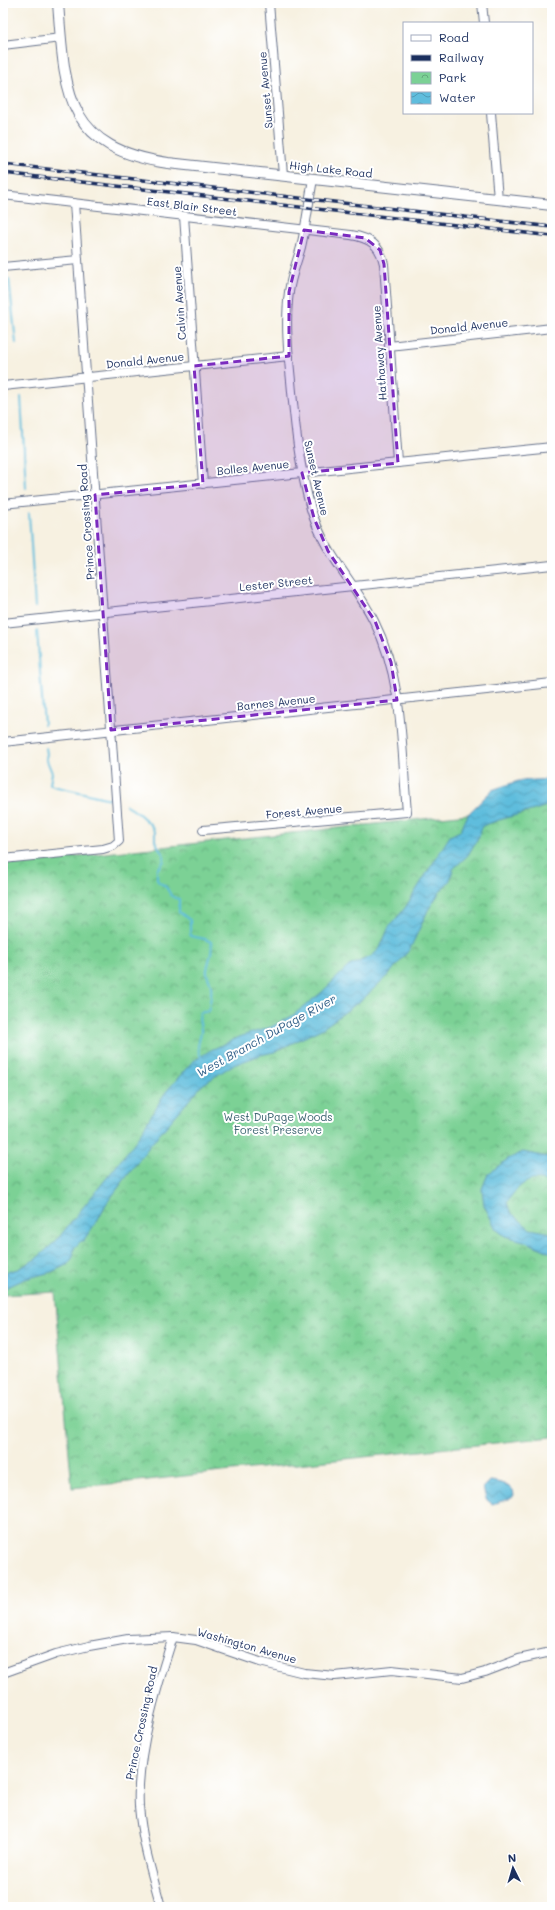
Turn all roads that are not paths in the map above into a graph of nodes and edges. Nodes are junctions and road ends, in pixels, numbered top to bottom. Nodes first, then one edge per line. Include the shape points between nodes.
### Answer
1 (58, 3) edge
2 (269, 3) edge
3 (482, 3) edge
4 (484, 22) edge
5 (61, 38) junction
6 (3, 45) edge
7 (492, 114) edge
8 (283, 175) junction
9 (313, 179) junction
10 (3, 195) edge
11 (498, 199) junction
12 (74, 203) junction
13 (552, 205) edge
14 (184, 216) junction
15 (304, 230) junction
16 (376, 245) joint
17 (78, 260) junction
18 (3, 267) edge
19 (552, 328) edge
20 (389, 346) junction
21 (289, 356) junction
22 (194, 366) junction
23 (86, 377) junction
24 (3, 386) edge
25 (552, 447) edge
26 (398, 462) junction
27 (302, 473) junction
28 (203, 484) junction
29 (95, 495) junction
30 (3, 504) edge
31 (552, 565) edge
32 (352, 586) junction
33 (103, 613) junction
34 (3, 623) edge
35 (552, 683) edge
36 (397, 700) junction
37 (111, 730) junction
38 (3, 742) edge
39 (407, 812) joint
40 (204, 830) dead end
41 (3, 859) edge
42 (173, 1637) junction
43 (551, 1652) edge
44 (3, 1672) edge
45 (161, 1907) edge

1 - 5 street, High Lake Road
2 - 8 street, Sunset Avenue
3 - 4 street
5 - 6 street
5 - 8 street, High Lake Road via 64,71 72,102 90,130 110,146 128,155 149,160
7 - 11 street
8 - 9 street, High Lake Road
9 - 11 street, High Lake Road
9 - 15 street, Sunset Avenue
10 - 12 street, East Blair Street
11 - 13 street, High Lake Road
12 - 14 street, East Blair Street
12 - 17 street, Prince Crossing Road
14 - 15 street, East Blair Street
14 - 22 street, Calvin Avenue
15 - 16 street, East Blair Street via 358,236
15 - 21 street, Sunset Avenue via 289,292
16 - 20 street, Hathaway Avenue via 384,264
17 - 18 street
17 - 23 street, Prince Crossing Road
19 - 20 street, Donald Avenue
20 - 26 street, Hathaway Avenue
21 - 22 street, Donald Avenue
21 - 27 street, Sunset Avenue via 296,440
22 - 23 street, Donald Avenue
22 - 28 street, Calvin Avenue
23 - 24 street, Donald Avenue
23 - 29 street, Prince Crossing Road
25 - 26 street, Bolles Avenue
26 - 27 street, Bolles Avenue
27 - 28 street, Bolles Avenue
27 - 32 street, Sunset Avenue via 319,531 328,551
28 - 29 street, Bolles Avenue
29 - 30 street, Bolles Avenue
29 - 33 street, Prince Crossing Road
31 - 32 street, Lester Street
32 - 33 street, Lester Street
32 - 36 street, Sunset Avenue via 366,605 384,642 395,680
33 - 34 street, Lester Street
33 - 37 street, Prince Crossing Road
35 - 36 street, Barnes Avenue
36 - 37 street, Barnes Avenue
36 - 39 street, Sunset Avenue
37 - 38 street, Barnes Avenue
37 - 41 street, Prince Crossing Road via 119,840 113,846 103,849
39 - 40 street, Forest Avenue
42 - 43 street, Washington Avenue via 196,1640 282,1668 335,1676 392,1670 462,1678 519,1659
42 - 44 street, Washington Avenue via 128,1639 89,1646
42 - 45 street, Prince Crossing Road via 150,1720 139,1787 141,1821 149,1867

